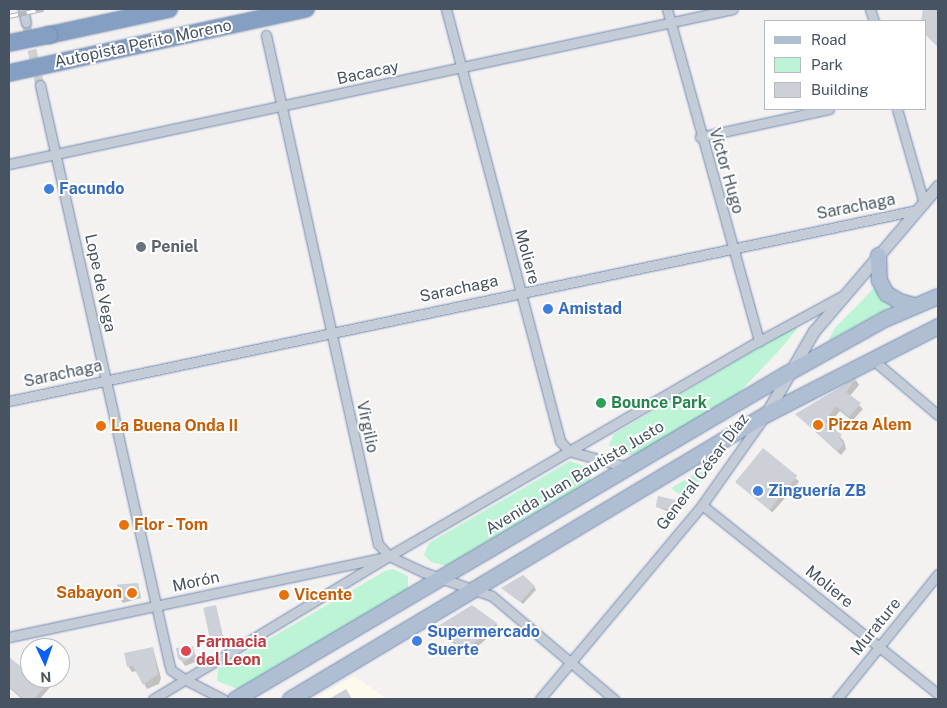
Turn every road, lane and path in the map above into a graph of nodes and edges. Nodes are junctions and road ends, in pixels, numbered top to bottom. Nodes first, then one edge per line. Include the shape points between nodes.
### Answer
1 (23, 9) edge
2 (169, 9) edge
3 (306, 9) edge
4 (446, 9) edge
5 (667, 9) edge
6 (733, 9) edge
7 (670, 22) junction
8 (26, 23) tunnel mouth
9 (266, 35) dead end
10 (9, 43) edge
11 (462, 68) junction
12 (9, 73) edge
13 (40, 85) tunnel mouth
14 (282, 106) junction
15 (825, 110) edge
16 (897, 110) edge
17 (700, 137) junction
18 (56, 154) junction
19 (9, 164) edge
20 (938, 186) edge
21 (920, 206) junction
22 (732, 248) junction
23 (878, 255) junction
24 (520, 292) junction
25 (842, 296) junction
26 (938, 296) edge
27 (914, 305) junction
28 (938, 326) edge
29 (331, 332) junction
30 (759, 341) junction
31 (871, 358) junction
32 (787, 374) junction
33 (106, 380) junction
34 (9, 400) edge
35 (766, 414) junction
36 (938, 415) edge
37 (569, 451) junction
38 (628, 467) junction
39 (702, 505) junction
40 (390, 556) junction
41 (938, 574) edge
42 (439, 579) junction
43 (474, 589) junction
44 (155, 606) junction
45 (9, 637) edge
46 (880, 647) junction
47 (570, 663) junction
48 (186, 680) junction
49 (938, 694) edge
50 (153, 699) edge
51 (223, 699) edge
52 (235, 699) edge
53 (290, 699) edge
54 (540, 699) edge
55 (614, 699) edge
56 (838, 699) edge

1 - 8 street
2 - 10 highway, Autopista Perito Moreno, bridge
3 - 12 highway, Autopista Perito Moreno, bridge
4 - 11 street, Moliere
5 - 7 street, Víctor Hugo
6 - 7 street, Bacacay
7 - 11 street, Bacacay
7 - 17 street, Víctor Hugo
9 - 14 street, Virgilio
11 - 14 street, Bacacay
11 - 24 street, Moliere
13 - 18 street, Lope de Vega
14 - 18 street, Bacacay
14 - 29 street, Virgilio
15 - 17 street
16 - 21 street
17 - 22 street, Víctor Hugo
18 - 19 street, Bacacay
18 - 33 street, Lope de Vega
20 - 21 street, General César Díaz
21 - 22 street, Sarachaga
21 - 23 street, General César Díaz
22 - 24 street, Sarachaga
22 - 30 street, Víctor Hugo
23 - 25 street, General César Díaz
23 - 27 main road via 877,272 886,293
24 - 29 street, Sarachaga
24 - 37 street, Moliere via 560,441
25 - 30 street, Avenida Juan Bautista Justo
25 - 32 street, General César Díaz
26 - 27 main road, Avenida Juan Bautista Justo
27 - 32 main road, Avenida Juan Bautista Justo
28 - 31 main road
29 - 33 street, Sarachaga
29 - 40 street, Virgilio via 378,544
30 - 37 street, Avenida Juan Bautista Justo
31 - 35 main road
31 - 36 street
32 - 35 street, General César Díaz
32 - 38 main road, Avenida Juan Bautista Justo
33 - 34 street, Sarachaga
33 - 44 street, Lope de Vega
35 - 39 street, General César Díaz
35 - 43 main road
37 - 38 street
37 - 40 street, Avenida Juan Bautista Justo
38 - 42 main road, Avenida Juan Bautista Justo
39 - 46 street, Moliere
39 - 47 street, General César Díaz
40 - 42 street
40 - 44 street, Morón
40 - 48 street, Avenida Juan Bautista Justo
41 - 46 street, Murature
42 - 43 street
42 - 52 main road, Avenida Juan Bautista Justo
43 - 47 street via 492,596
43 - 53 main road
44 - 45 street, Morón
44 - 48 street, Lope de Vega via 171,670
46 - 49 street, Moliere
46 - 56 street, Murature
47 - 54 street, General César Díaz
47 - 55 street
48 - 50 street, Avenida Juan Bautista Justo
48 - 51 street, Lope de Vega

